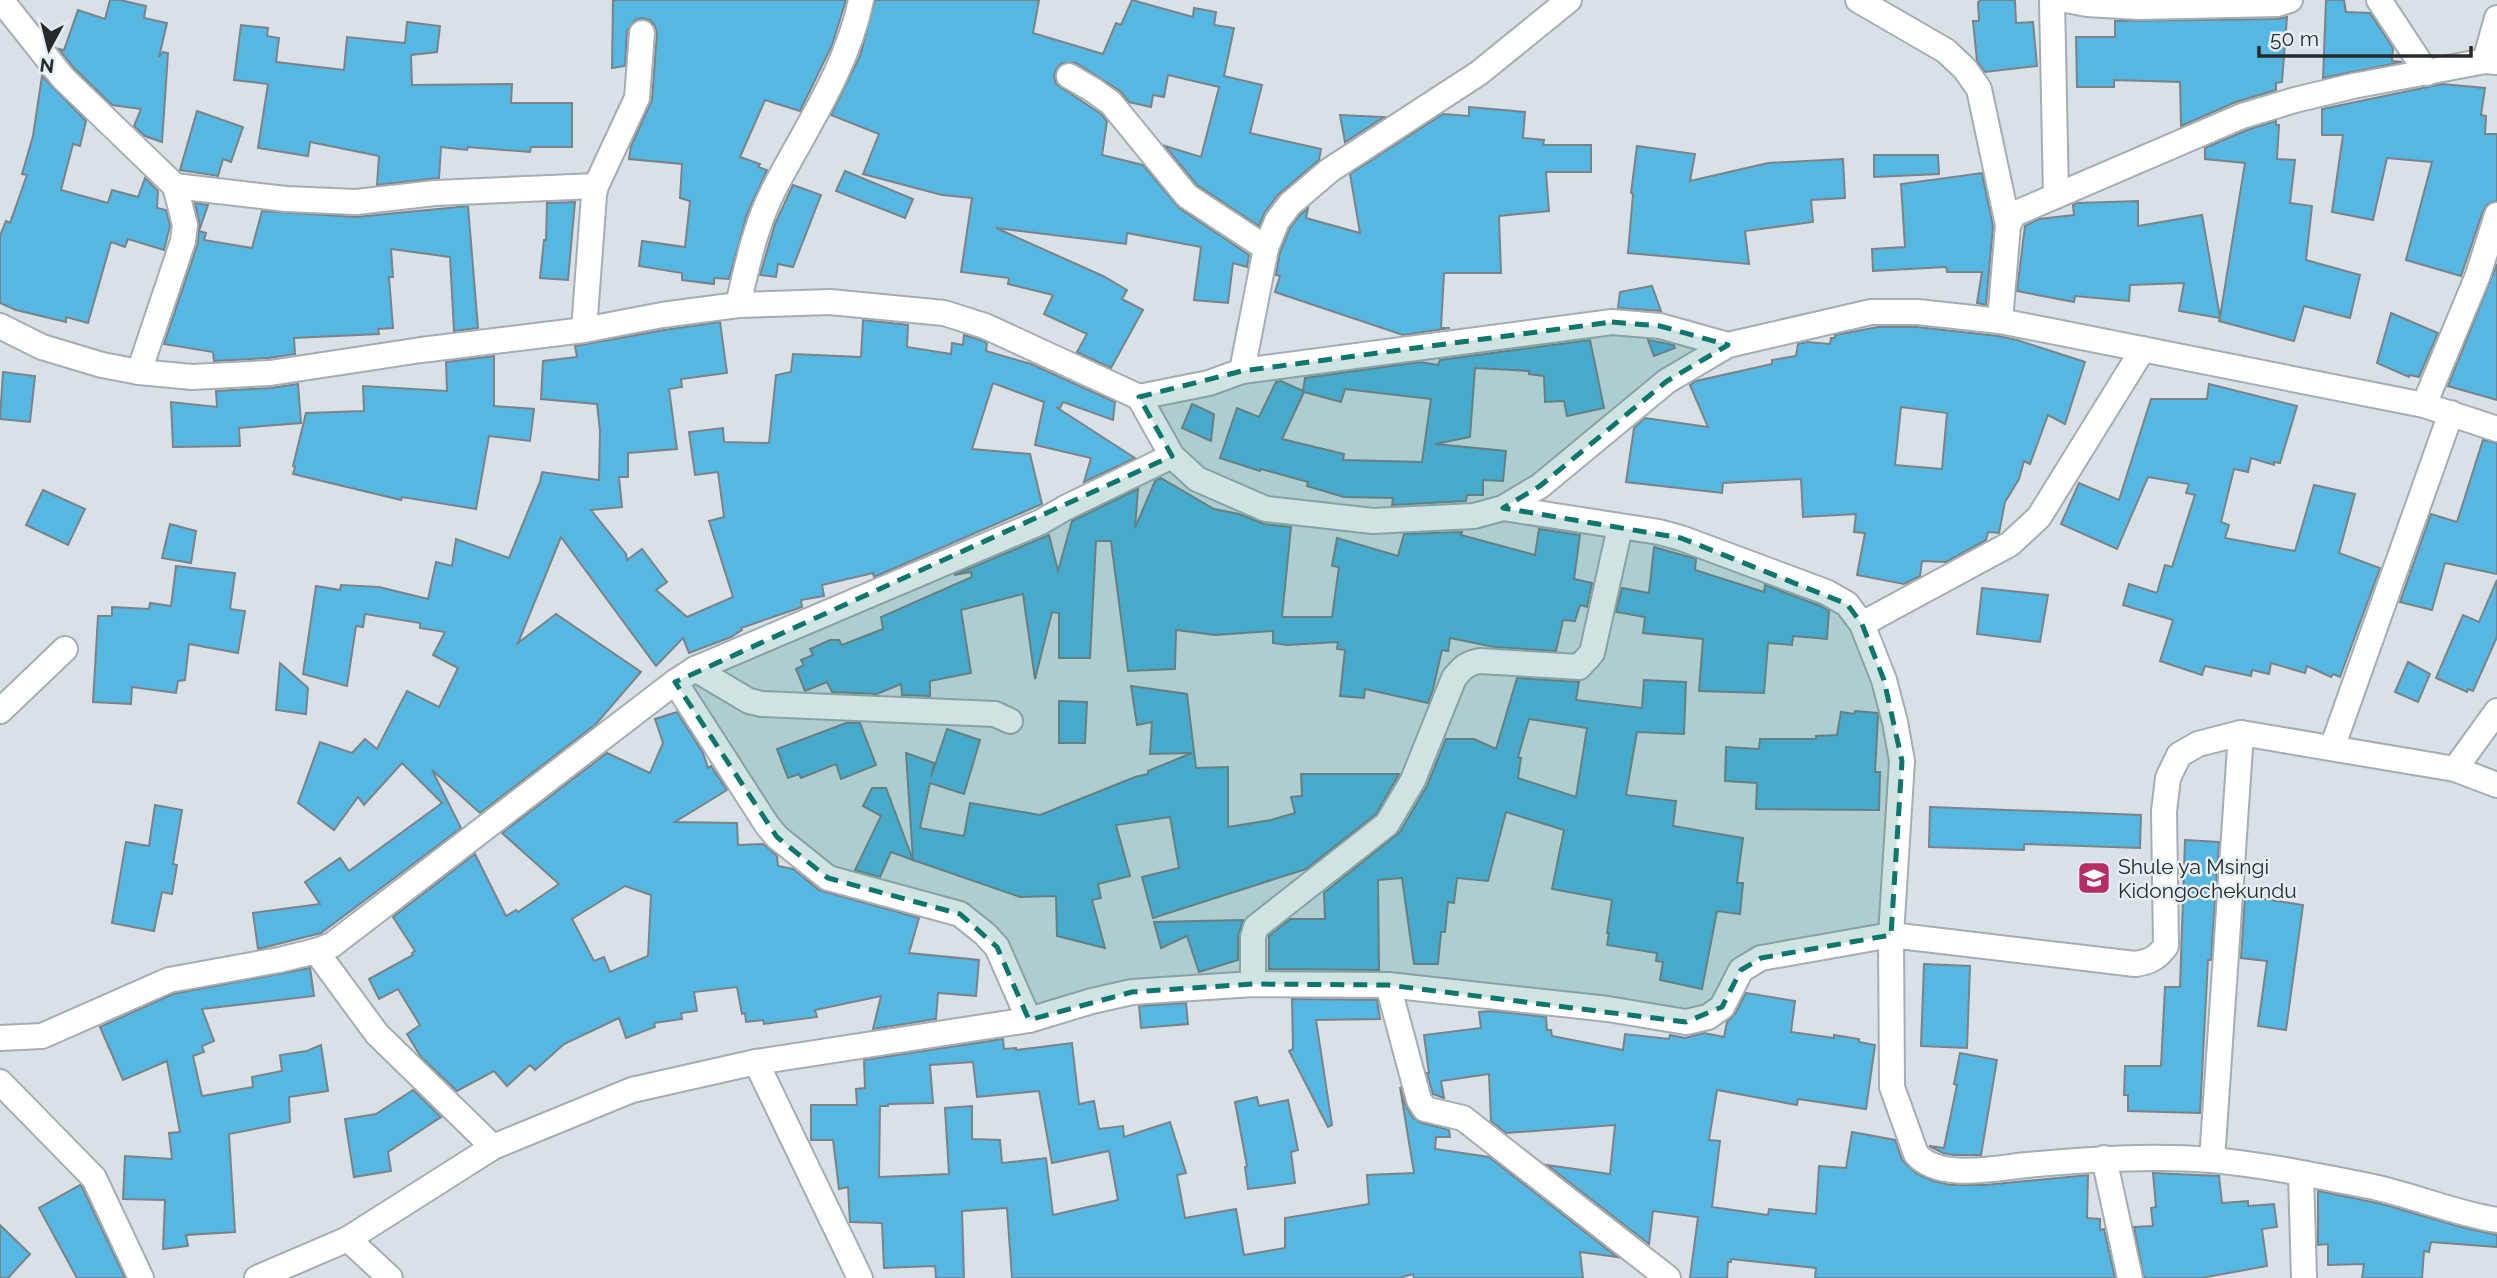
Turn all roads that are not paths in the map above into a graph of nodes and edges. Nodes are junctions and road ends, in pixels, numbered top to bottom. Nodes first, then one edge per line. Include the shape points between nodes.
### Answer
1 (1, 0) edge
2 (861, 0) edge
3 (1569, 0) edge
4 (1858, 0) edge
5 (2052, 0) edge
6 (2066, 0) edge
7 (2290, 0) edge
8 (2379, 0) edge
9 (2497, 18) edge
10 (642, 33) dead end
11 (2491, 62) edge
12 (2427, 73) junction
13 (1069, 76) dead end
14 (175, 186) junction
15 (596, 186) junction
16 (2056, 197) junction
17 (2497, 215) edge
18 (2008, 225) junction
19 (1266, 248) junction
20 (738, 305) junction
21 (2000, 321) junction
22 (0, 326) edge
23 (584, 330) junction
24 (1728, 345) junction
25 (2143, 349) junction
26 (1242, 371) junction
27 (139, 372) junction
28 (1139, 397) junction
29 (2424, 405) junction
30 (2451, 413) junction
31 (2497, 429) edge
32 (1172, 457) junction
33 (1503, 508) junction
34 (1620, 527) junction
35 (1862, 624) junction
36 (65, 649) dead end
37 (685, 675) junction
38 (0, 711) edge
39 (2497, 711) edge
40 (1010, 720) dead end
41 (2241, 733) junction
42 (2332, 748) junction
43 (2455, 769) junction
44 (2497, 785) edge
45 (1891, 935) junction
46 (316, 951) junction
47 (1253, 984) junction
48 (1388, 985) junction
49 (1029, 1020) junction
50 (0, 1038) edge
51 (756, 1062) junction
52 (0, 1082) edge
53 (493, 1147) junction
54 (2104, 1158) junction
55 (2212, 1160) junction
56 (2301, 1174) junction
57 (2497, 1220) edge
58 (348, 1239) junction
59 (141, 1278) edge
60 (257, 1278) edge
61 (390, 1278) edge
62 (860, 1278) edge
63 (1668, 1278) edge
64 (2130, 1278) edge
65 (2304, 1278) edge

1 - 14 street via 63,78
2 - 20 street via 842,61 772,194 752,243
3 - 19 street via 1479,73 1307,187 1277,220
4 - 18 street via 1946,51 1979,89
5 - 16 street
6 - 7 street via 2139,6
8 - 12 street
9 - 11 street
10 - 15 street via 637,99
11 - 12 street
12 - 16 street via 2295,100 2242,116
13 - 19 street via 1111,103 1187,196
14 - 15 street via 356,202 435,193
14 - 27 street via 185,225 183,241
15 - 23 street
16 - 18 street via 2014,214
17 - 29 street via 2457,329
18 - 21 street
19 - 26 street
20 - 23 street
20 - 28 street via 830,302 944,313 985,326
21 - 24 street via 1871,312
21 - 25 street
22 - 27 street via 41,347
23 - 27 street via 270,373 192,377
24 - 26 street via 1660,326 1612,322
24 - 33 street via 1667,381 1540,486
25 - 29 street
25 - 35 street via 2032,524 2010,544
26 - 28 street via 1209,383
28 - 32 street
29 - 30 street
30 - 31 street
30 - 42 street
32 - 33 street via 1197,480 1266,509 1373,521 1474,516
32 - 37 street via 1041,522
33 - 34 street
34 - 35 street via 1681,538 1826,592 1847,604
34 - 47 street via 1589,659 1578,667 1479,661 1462,668 1413,780 1387,824 1256,927
35 - 45 street via 1884,680 1902,761
36 - 38 street
37 - 40 street via 762,704 995,714
37 - 46 street via 345,936
37 - 49 street via 777,837 828,878 960,914 997,947
39 - 43 street
41 - 42 street
41 - 45 street via 2198,744 2179,755 2168,778 2164,811 2166,946 2158,957 2135,964
41 - 55 street
42 - 43 street
43 - 44 street
45 - 48 street via 1761,958 1741,970 1722,1007 1708,1017 1686,1022
45 - 54 street via 1892,1087 1916,1154 1924,1163 1942,1169 1978,1170
46 - 50 street via 169,980 42,1036
46 - 53 street via 377,1034
47 - 48 street
47 - 49 street via 1132,992
48 - 63 street via 1425,1109 1463,1118
49 - 51 street
51 - 53 street via 632,1090
51 - 62 street
52 - 59 street via 94,1178
53 - 58 street
54 - 55 street
54 - 64 street
55 - 56 street
56 - 57 street via 2373,1187
56 - 65 street
58 - 60 street
58 - 61 street

